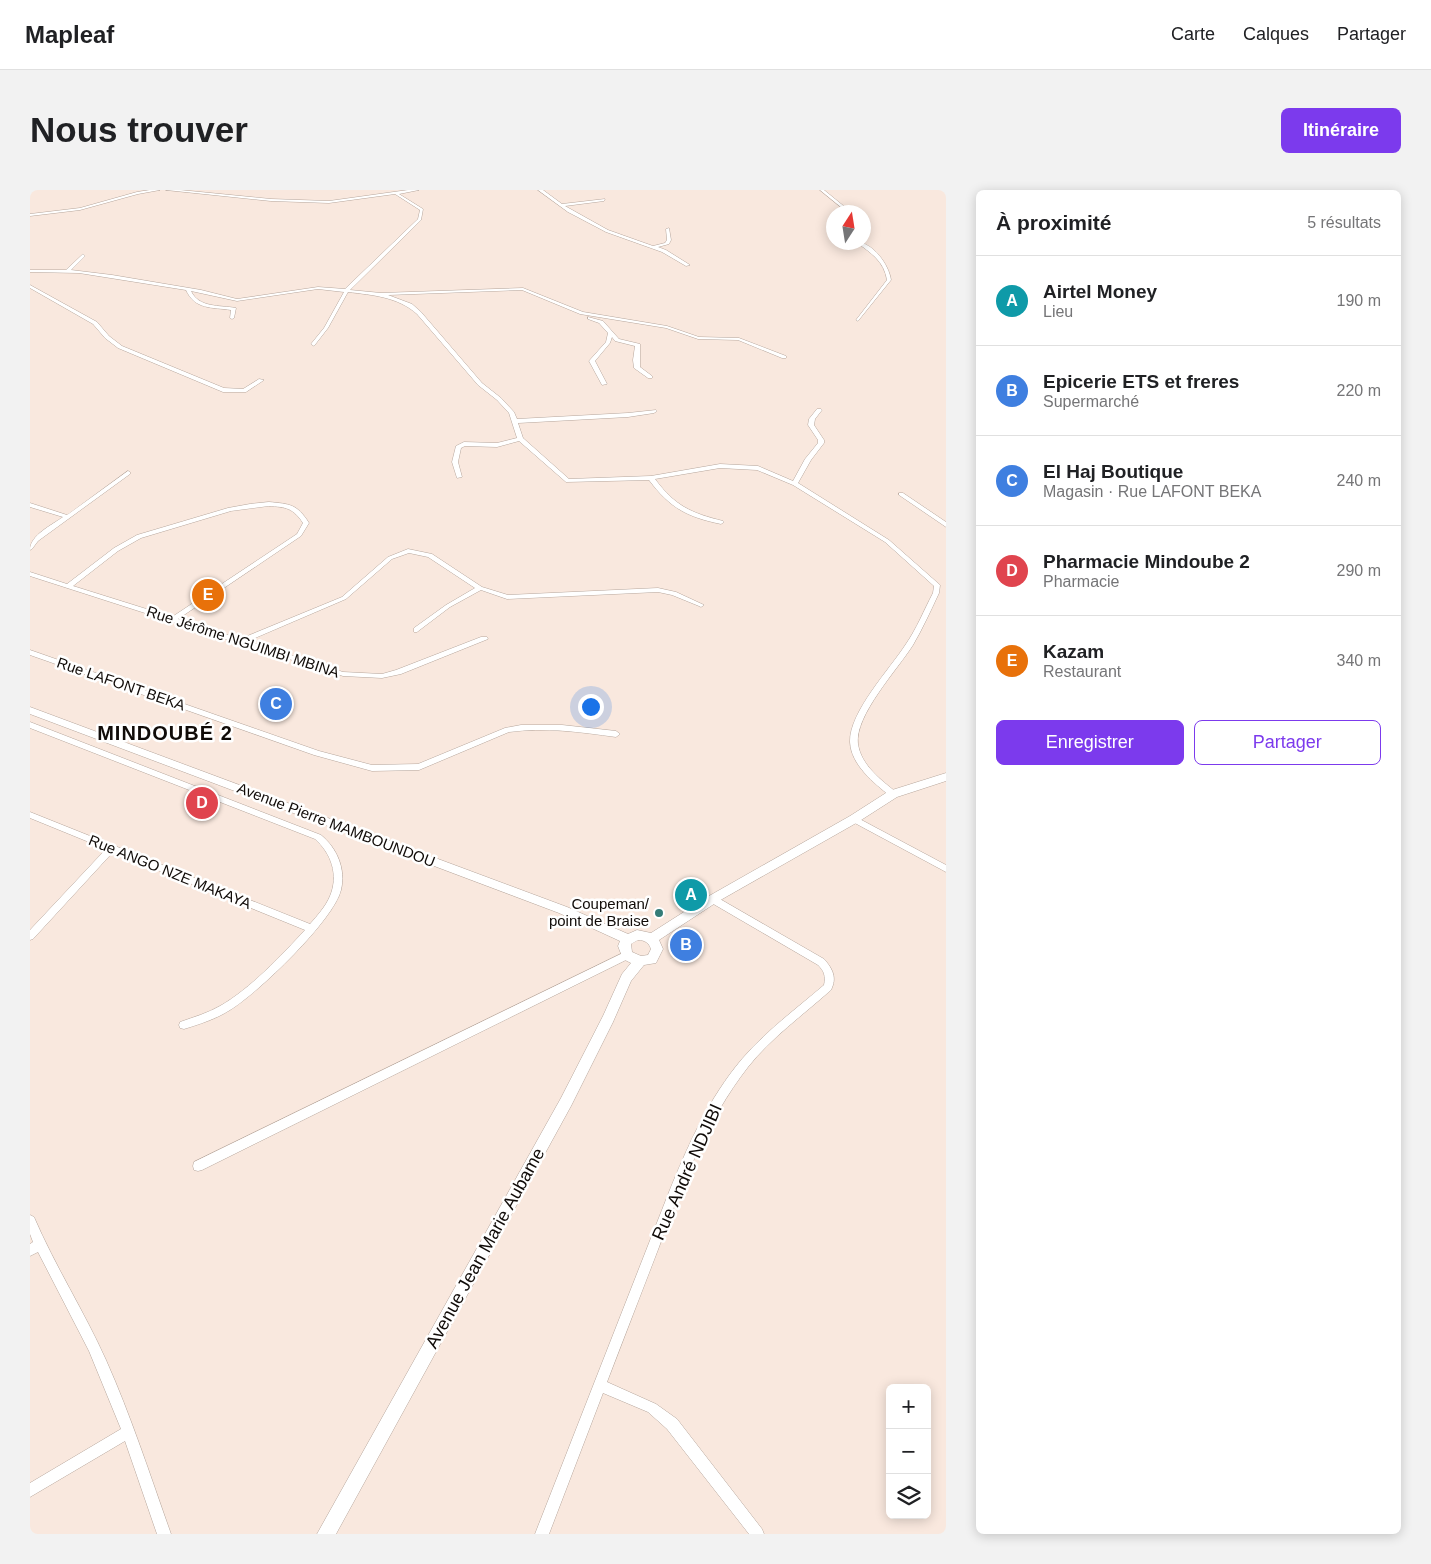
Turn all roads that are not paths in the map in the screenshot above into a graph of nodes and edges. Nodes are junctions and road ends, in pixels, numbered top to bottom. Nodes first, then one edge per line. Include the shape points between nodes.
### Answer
1 (158, 190) edge
2 (168, 190) edge
3 (417, 190) edge
4 (540, 190) edge
5 (822, 190) edge
6 (397, 194) junction
7 (604, 200) dead end
8 (563, 205) junction
9 (840, 205) edge
10 (30, 215) edge
11 (668, 229) dead end
12 (652, 248) junction
13 (869, 250) edge
14 (83, 255) dead end
15 (688, 265) dead end
16 (30, 271) edge
17 (67, 272) junction
18 (30, 286) edge
19 (188, 289) junction
20 (347, 290) junction
21 (381, 294) junction
22 (563, 306) junction
23 (232, 318) dead end
24 (858, 320) dead end
25 (611, 333) junction
26 (314, 344) dead end
27 (784, 357) dead end
28 (650, 377) dead end
29 (261, 380) dead end
30 (604, 384) dead end
31 (819, 410) dead end
32 (654, 411) dead end
33 (516, 421) junction
34 (520, 440) junction
35 (128, 473) dead end
36 (459, 476) dead end
37 (651, 478) junction
38 (795, 484) junction
39 (901, 494) dead end
40 (30, 505) edge
41 (68, 517) junction
42 (721, 522) dead end
43 (946, 525) edge
44 (30, 548) edge
45 (30, 574) edge
46 (946, 580) edge
47 (936, 585) junction
48 (68, 586) junction
49 (480, 588) junction
50 (701, 605) dead end
51 (172, 620) junction
52 (417, 630) dead end
53 (484, 639) dead end
54 (239, 642) junction
55 (30, 652) edge
56 (30, 710) edge
57 (30, 725) edge
58 (616, 734) dead end
59 (946, 777) edge
60 (893, 794) junction
61 (30, 816) edge
62 (854, 820) junction
63 (111, 849) junction
64 (946, 869) edge
65 (713, 899) junction
66 (310, 928) junction
67 (32, 931) edge
68 (628, 939) junction
69 (652, 939) junction
70 (634, 958) junction
71 (184, 1025) dead end
72 (198, 1166) dead end
73 (30, 1222) edge
74 (35, 1248) edge
75 (601, 1386) junction
76 (129, 1432) junction
77 (30, 1490) edge
78 (164, 1534) edge
79 (326, 1534) edge
80 (542, 1534) edge
81 (757, 1534) edge

1 - 10 street via 80,209
2 - 6 street via 319,202
3 - 6 street
4 - 8 street
5 - 9 street
6 - 20 street via 420,208 419,221
7 - 8 street
8 - 12 street via 607,231
11 - 12 street via 667,244
12 - 15 street
13 - 24 street via 879,257 889,275 886,286
14 - 17 street
16 - 17 street
17 - 19 street
18 - 29 street via 96,323 120,346 216,388 237,392
19 - 20 street via 237,300 318,288
19 - 23 street via 199,304 234,309
20 - 21 street
20 - 26 street
21 - 22 street via 519,289
21 - 33 street via 414,308
22 - 25 street via 601,322
22 - 27 street via 588,314 666,327 698,338 739,339
25 - 28 street via 617,340 638,345 637,368
25 - 30 street via 608,342 592,361
31 - 38 street via 811,425 821,443
32 - 33 street
33 - 34 street
34 - 36 street via 458,447 455,462
34 - 37 street via 568,481
35 - 41 street
37 - 38 street via 730,465 758,468
37 - 42 street via 676,507 702,519
38 - 47 street via 886,541
39 - 43 street
40 - 41 street
41 - 44 street
45 - 48 street, Rue Jérôme NGUIMBI MBINA
46 - 47 street
47 - 60 street via 938,590 910,644 869,703 855,734 854,745 862,762
48 - 51 street, Rue Jérôme NGUIMBI MBINA
48 - 51 street via 135,538 193,520 266,504 290,507 304,516 306,523 299,535
49 - 50 street via 498,595 521,598 662,590
49 - 52 street via 448,606
49 - 54 street via 430,555 408,552 390,558 344,598
51 - 54 street, Rue Jérôme NGUIMBI MBINA
53 - 54 street, Rue Jérôme NGUIMBI MBINA via 398,672 367,676 336,673
55 - 58 street, Rue LAFONT BEKA via 317,754 372,768 419,767 519,728 556,727
56 - 68 street, Avenue Pierre MAMBOUNDOU
57 - 66 street via 325,842 332,853 337,887 334,899
59 - 60 street
60 - 62 street
61 - 63 street, Rue ANGO NZE MAKAYA
62 - 64 street
62 - 65 street
63 - 66 street, Rue ANGO NZE MAKAYA
63 - 67 street
65 - 69 street
65 - 75 street, Rue André NDJIBI via 821,962 831,979 828,987 762,1045 737,1073 715,1106 665,1217
66 - 71 street via 266,975 236,1001
68 - 69 street via 642,935
68 - 70 street via 624,946
69 - 70 street via 657,949 655,956 649,960
70 - 72 street
70 - 79 street, Avenue Jean Marie Aubame via 609,1018 566,1102
73 - 74 street
74 - 76 street via 68,1296 102,1364
75 - 80 street, Rue André NDJIBI
75 - 81 street via 652,1408 672,1424
76 - 77 street
76 - 78 street

